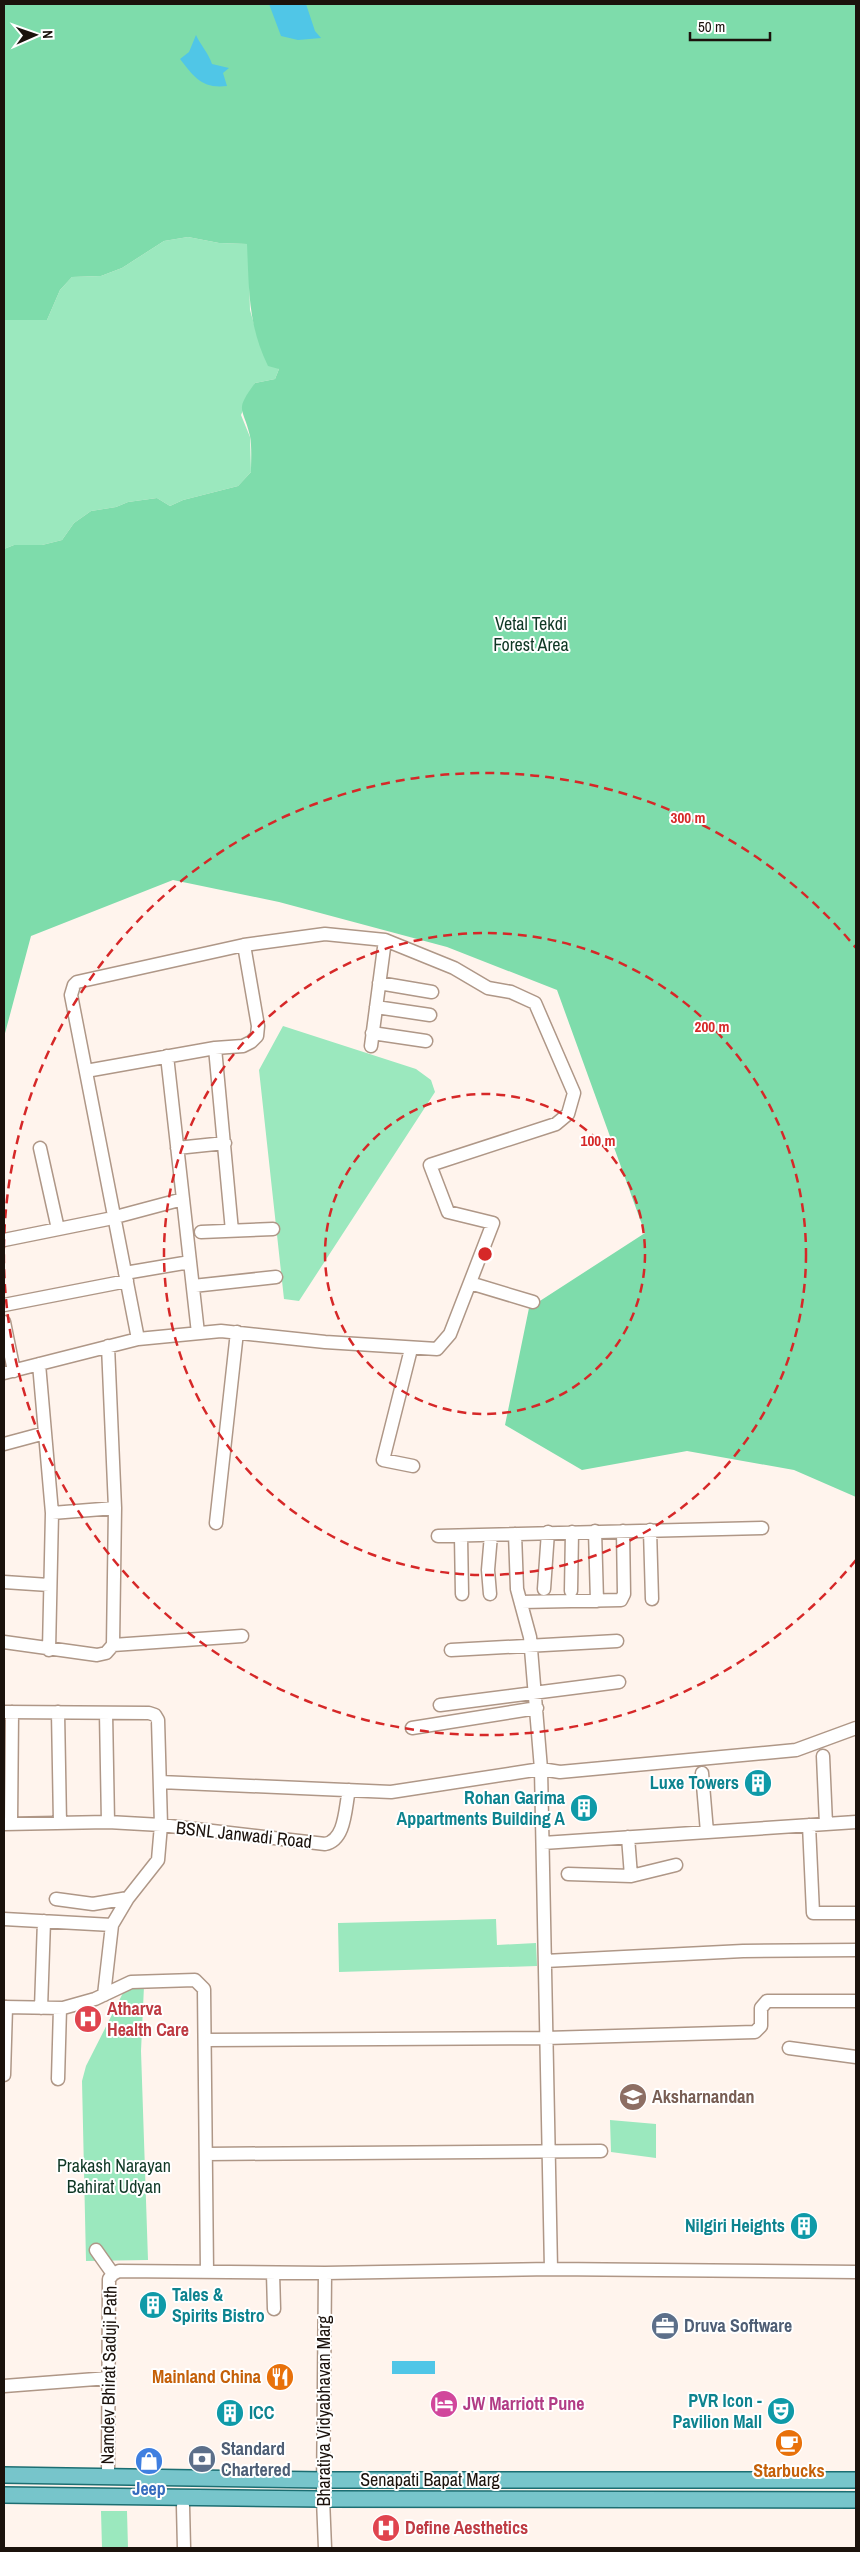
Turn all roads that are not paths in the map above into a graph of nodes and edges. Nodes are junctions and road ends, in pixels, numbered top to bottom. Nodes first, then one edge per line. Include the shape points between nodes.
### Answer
1 (385, 940) junction
2 (244, 946) junction
3 (379, 984) junction
4 (432, 992) dead end
5 (376, 1007) junction
6 (430, 1015) dead end
7 (372, 1032) junction
8 (426, 1041) dead end
9 (370, 1046) dead end
10 (215, 1048) junction
11 (167, 1056) junction
12 (86, 1071) junction
13 (225, 1143) junction
14 (40, 1148) dead end
15 (177, 1148) junction
16 (183, 1200) junction
17 (115, 1217) junction
18 (58, 1229) junction
19 (273, 1229) dead end
20 (232, 1231) junction
21 (201, 1232) dead end
22 (4, 1240) edge
23 (190, 1262) junction
24 (276, 1276) dead end
25 (126, 1277) junction
26 (470, 1284) junction
27 (193, 1286) junction
28 (533, 1302) dead end
29 (4, 1305) edge
30 (4, 1322) edge
31 (237, 1332) junction
32 (198, 1333) junction
33 (138, 1339) junction
34 (108, 1346) junction
35 (412, 1349) junction
36 (39, 1364) junction
37 (9, 1372) edge
38 (45, 1433) junction
39 (4, 1444) edge
40 (413, 1466) dead end
41 (115, 1508) junction
42 (52, 1513) junction
43 (216, 1523) dead end
44 (762, 1528) dead end
45 (650, 1530) junction
46 (595, 1531) junction
47 (623, 1531) junction
48 (548, 1532) junction
49 (572, 1532) junction
50 (515, 1534) junction
51 (491, 1535) junction
52 (438, 1536) dead end
53 (461, 1536) junction
54 (4, 1582) edge
55 (49, 1586) junction
56 (544, 1589) dead end
57 (571, 1591) dead end
58 (462, 1594) dead end
59 (490, 1594) dead end
60 (652, 1599) dead end
61 (597, 1601) junction
62 (521, 1602) junction
63 (242, 1636) dead end
64 (617, 1641) dead end
65 (4, 1642) edge
66 (113, 1645) junction
67 (531, 1646) junction
68 (49, 1650) junction
69 (451, 1650) dead end
70 (619, 1682) dead end
71 (534, 1692) junction
72 (440, 1704) dead end
73 (537, 1708) junction
74 (8, 1712) edge
75 (58, 1712) junction
76 (106, 1713) junction
77 (412, 1728) dead end
78 (856, 1728) edge
79 (823, 1756) dead end
80 (541, 1769) junction
81 (702, 1773) dead end
82 (160, 1782) junction
83 (348, 1790) junction
84 (108, 1822) junction
85 (856, 1822) edge
86 (60, 1823) junction
87 (8, 1824) edge
88 (826, 1824) junction
89 (160, 1825) junction
90 (809, 1825) junction
91 (707, 1832) junction
92 (628, 1837) junction
93 (543, 1843) junction
94 (676, 1865) dead end
95 (568, 1874) dead end
96 (631, 1876) junction
97 (128, 1898) junction
98 (56, 1899) dead end
99 (856, 1913) edge
100 (4, 1919) edge
101 (44, 1921) junction
102 (112, 1925) junction
103 (856, 1950) edge
104 (545, 1961) junction
105 (104, 1994) junction
106 (856, 2001) edge
107 (5, 2007) edge
108 (41, 2008) junction
109 (60, 2008) junction
110 (546, 2038) junction
111 (205, 2040) junction
112 (789, 2048) dead end
113 (856, 2057) edge
114 (4, 2075) edge
115 (58, 2079) dead end
116 (601, 2150) dead end
117 (548, 2152) junction
118 (206, 2154) junction
119 (96, 2250) dead end
120 (551, 2269) junction
121 (207, 2272) junction
122 (856, 2272) edge
123 (273, 2273) junction
124 (324, 2273) junction
125 (113, 2274) junction
126 (274, 2309) dead end
127 (109, 2378) junction
128 (4, 2386) edge
129 (4, 2475) edge
130 (108, 2476) junction
131 (323, 2480) junction
132 (856, 2480) edge
133 (4, 2495) edge
134 (323, 2499) junction
135 (856, 2500) edge
136 (183, 2506) dead end
137 (184, 2548) edge
138 (325, 2548) edge

1 - 2 street via 325,934
1 - 3 street
1 - 26 street via 454,968 488,988 511,992 535,1003 574,1093 568,1114 556,1124 430,1165 448,1212 493,1223
2 - 10 street via 257,1036 243,1046
2 - 12 street via 77,982 71,995
3 - 4 street
3 - 5 street
5 - 6 street
5 - 7 street
7 - 8 street
7 - 9 street
10 - 11 street
10 - 13 street
11 - 12 street
11 - 15 street
12 - 17 street
13 - 15 street
13 - 20 street
14 - 18 street
15 - 16 street
16 - 17 street
16 - 23 street
17 - 18 street
17 - 25 street
18 - 22 street
19 - 20 street
20 - 21 street
23 - 25 street
23 - 27 street
24 - 27 street
25 - 29 street
25 - 33 street
26 - 28 street
26 - 35 street via 442,1346 432,1351
27 - 32 street
30 - 37 street
31 - 32 street
31 - 35 street
31 - 43 street
32 - 33 street
33 - 34 street
34 - 36 street
34 - 41 street
35 - 40 street via 383,1460
36 - 37 street
36 - 38 street
38 - 39 street
38 - 42 street
41 - 42 street
41 - 66 street
42 - 55 street
44 - 45 street
45 - 47 street
45 - 60 street
46 - 47 street
46 - 49 street
46 - 61 street
47 - 61 street via 623,1598
48 - 49 street
48 - 50 street
48 - 56 street
49 - 57 street
50 - 51 street
50 - 62 street via 517,1589
51 - 53 street
51 - 59 street
52 - 53 street
53 - 58 street
54 - 55 street
55 - 68 street
61 - 62 street
62 - 67 street
63 - 66 street
64 - 67 street
65 - 68 street
66 - 68 street via 106,1653 97,1655
67 - 69 street
67 - 71 street
70 - 71 street
71 - 72 street
71 - 73 street
73 - 77 street
73 - 80 street
74 - 75 street
74 - 87 street
75 - 76 street
75 - 86 street
76 - 82 street via 155,1715 158,1720
76 - 84 street
78 - 80 street via 796,1750 560,1772
79 - 88 street
80 - 83 street via 391,1792
80 - 93 street
81 - 91 street
82 - 83 street
82 - 89 street
83 - 89 street, BSNL Janwadi Road via 340,1833 330,1843
84 - 86 street
84 - 89 street
85 - 88 street
86 - 87 street
88 - 90 street
89 - 97 street via 158,1860
90 - 91 street
90 - 99 street via 813,1913
91 - 92 street
92 - 93 street
92 - 96 street
93 - 104 street
94 - 96 street
95 - 96 street
97 - 98 street via 93,1904
97 - 102 street
100 - 101 street
101 - 102 street
101 - 108 street
102 - 105 street
103 - 104 street via 742,1951
104 - 110 street
105 - 109 street
105 - 111 street via 131,1982 195,1980 204,1989
106 - 110 street via 767,2001 762,2003 761,2026 755,2032
107 - 108 street
107 - 114 street
108 - 109 street
109 - 115 street
110 - 111 street
110 - 117 street
111 - 118 street
112 - 113 street
116 - 117 street
117 - 118 street
117 - 120 street
118 - 121 street
119 - 125 street
120 - 122 street
120 - 124 street
121 - 123 street
121 - 125 street via 120,2271
123 - 124 street
123 - 126 street
124 - 131 street, Bharatiya Vidyabhavan Marg
125 - 127 street, Namdev Bhirat Saduji Path via 109,2279
127 - 128 street
127 - 130 street, Namdev Bhirat Saduji Path
129 - 130 main road, Senapati Bapat Marg
130 - 131 main road, Senapati Bapat Marg
131 - 132 main road, Senapati Bapat Marg
131 - 134 street, Bharatiya Vidyabhavan Marg
133 - 134 main road, Senapati Bapat Marg
134 - 135 main road, Senapati Bapat Marg
134 - 138 street, Bharatiya Vidyabhavan Marg
136 - 137 street

